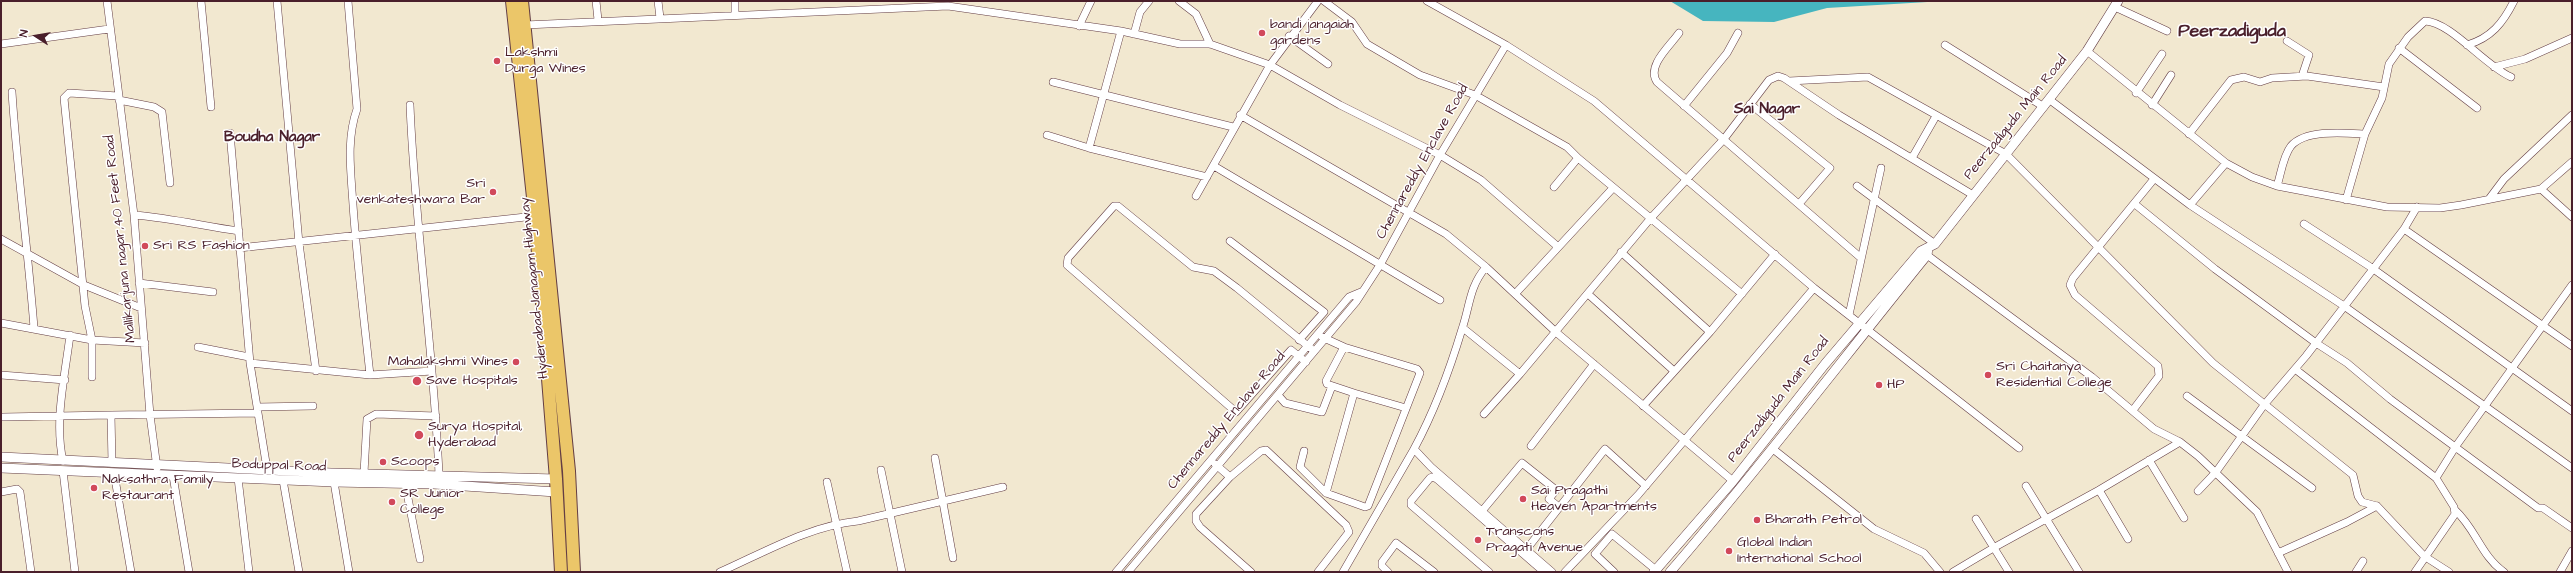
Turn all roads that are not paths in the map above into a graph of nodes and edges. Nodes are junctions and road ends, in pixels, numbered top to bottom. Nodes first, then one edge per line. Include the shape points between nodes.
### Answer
1 (107, 1) edge
2 (201, 1) edge
3 (277, 1) edge
4 (348, 1) edge
5 (512, 1) edge
6 (522, 1) edge
7 (596, 1) edge
8 (658, 1) edge
9 (734, 1) edge
10 (1091, 1) edge
11 (1149, 1) edge
12 (1179, 1) edge
13 (1318, 1) edge
14 (1324, 1) edge
15 (1427, 1) edge
16 (2514, 1) edge
17 (2116, 4) edge
18 (872, 5) edge
19 (735, 14) junction
20 (660, 18) junction
21 (598, 20) junction
22 (521, 26) junction
23 (1079, 26) junction
24 (109, 29) junction
25 (1121, 31) junction
26 (2167, 31) dead end
27 (1679, 33) dead end
28 (1738, 33) dead end
29 (1134, 34) junction
30 (1289, 36) junction
31 (2572, 38) edge
32 (2287, 41) dead end
33 (1, 44) edge
34 (1210, 44) junction
35 (1506, 45) junction
36 (1945, 45) dead end
37 (2467, 45) junction
38 (2399, 48) junction
39 (2087, 51) junction
40 (2162, 54) dead end
41 (1328, 64) dead end
42 (1270, 65) junction
43 (2494, 67) junction
44 (2171, 75) dead end
45 (2302, 76) junction
46 (2511, 77) dead end
47 (1789, 81) junction
48 (1053, 82) dead end
49 (2384, 87) junction
50 (12, 92) dead end
51 (1105, 93) junction
52 (2136, 93) junction
53 (1475, 95) junction
54 (118, 98) junction
55 (1750, 104) junction
56 (2047, 104) junction
57 (410, 105) dead end
58 (2152, 105) junction
59 (1684, 106) junction
60 (211, 107) dead end
61 (2477, 108) dead end
62 (529, 115) junction
63 (1240, 115) junction
64 (2572, 115) edge
65 (1936, 116) junction
66 (1233, 128) junction
67 (230, 133) dead end
68 (2189, 134) junction
69 (2365, 134) junction
70 (1047, 135) dead end
71 (1724, 139) junction
72 (1089, 148) junction
73 (2006, 154) junction
74 (1440, 155) junction
75 (1578, 158) junction
76 (1912, 158) junction
77 (2572, 162) edge
78 (2226, 163) junction
79 (1214, 166) junction
80 (1881, 168) dead end
81 (1206, 177) junction
82 (1687, 179) junction
83 (2154, 180) junction
84 (170, 183) dead end
85 (1858, 186) dead end
86 (2277, 186) junction
87 (1554, 187) dead end
88 (1613, 188) junction
89 (2541, 189) junction
90 (1973, 194) junction
91 (1196, 196) dead end
92 (1874, 197) junction
93 (2489, 199) junction
94 (2346, 200) junction
95 (1799, 204) junction
96 (2136, 205) junction
97 (2190, 205) junction
98 (2417, 207) junction
99 (1410, 212) junction
100 (134, 215) junction
101 (535, 216) junction
102 (2572, 217) edge
103 (1650, 219) junction
104 (2304, 224) dead end
105 (2404, 229) junction
106 (418, 230) junction
107 (239, 231) junction
108 (355, 236) junction
109 (1, 239) edge
110 (1230, 240) dead end
111 (299, 243) junction
112 (1557, 246) junction
113 (2100, 247) junction
114 (239, 248) junction
115 (1930, 249) junction
116 (1622, 252) junction
117 (28, 253) junction
118 (1775, 254) junction
119 (1861, 258) junction
120 (1380, 265) junction
121 (1486, 267) junction
122 (2372, 268) junction
123 (140, 283) junction
124 (84, 285) junction
125 (2572, 285) edge
126 (1814, 288) junction
127 (213, 292) dead end
128 (1361, 292) junction
129 (1515, 294) junction
130 (1588, 294) junction
131 (1742, 294) junction
132 (1440, 300) dead end
133 (2344, 306) junction
134 (141, 308) junction
135 (1849, 315) junction
136 (1859, 322) junction
137 (1, 323) edge
138 (2543, 326) junction
139 (34, 328) junction
140 (1463, 328) junction
141 (1867, 328) junction
142 (1710, 332) junction
143 (1557, 333) junction
144 (1318, 334) junction
145 (70, 335) junction
146 (1325, 339) junction
147 (92, 340) junction
148 (1299, 340) junction
149 (145, 343) junction
150 (2316, 343) junction
151 (2572, 346) edge
152 (198, 347) dead end
153 (1308, 347) junction
154 (1344, 347) junction
155 (1314, 352) junction
156 (1299, 356) junction
157 (249, 360) junction
158 (1306, 362) junction
159 (1594, 364) junction
160 (2512, 368) junction
161 (2295, 369) junction
162 (316, 371) junction
163 (432, 371) junction
164 (1674, 371) junction
165 (1520, 374) junction
166 (370, 375) junction
167 (1, 376) edge
168 (92, 377) dead end
169 (65, 380) junction
170 (1332, 386) junction
171 (1354, 393) junction
172 (1278, 395) junction
173 (2187, 396) dead end
174 (2264, 405) junction
175 (313, 406) dead end
176 (1643, 406) junction
177 (2484, 407) junction
178 (1406, 408) junction
179 (257, 410) junction
180 (2133, 410) junction
181 (2572, 411) edge
182 (112, 414) junction
183 (1484, 414) dead end
184 (150, 415) junction
185 (3, 416) dead end
186 (436, 416) junction
187 (60, 417) junction
188 (1782, 419) junction
189 (1242, 424) junction
190 (1790, 426) junction
191 (1248, 430) junction
192 (2243, 436) junction
193 (1684, 441) junction
194 (2180, 442) junction
195 (1531, 446) dead end
196 (2456, 446) junction
197 (2019, 448) dead end
198 (1414, 449) junction
199 (1773, 449) junction
200 (1304, 451) dead end
201 (1, 457) edge
202 (14, 458) junction
203 (935, 458) dead end
204 (2149, 460) junction
205 (1210, 461) junction
206 (63, 466) junction
207 (1218, 466) junction
208 (1, 468) edge
209 (14, 468) junction
210 (114, 468) junction
211 (2572, 468) edge
212 (268, 469) junction
213 (157, 470) junction
214 (881, 470) dead end
215 (2216, 472) junction
216 (364, 473) junction
217 (439, 475) junction
218 (173, 476) junction
219 (1230, 477) junction
220 (238, 478) junction
221 (2436, 478) junction
222 (556, 479) junction
223 (283, 480) junction
224 (1733, 481) junction
225 (334, 482) junction
226 (827, 482) dead end
227 (405, 484) junction
228 (1646, 486) junction
229 (2026, 486) dead end
230 (1003, 487) dead end
231 (2312, 488) dead end
232 (2099, 490) junction
233 (2198, 491) dead end
234 (1, 492) edge
235 (556, 492) junction
236 (1326, 494) junction
237 (944, 500) junction
238 (2377, 506) junction
239 (1559, 507) junction
240 (2455, 510) junction
241 (1482, 511) junction
242 (891, 513) junction
243 (1976, 518) dead end
244 (2184, 518) dead end
245 (2047, 520) junction
246 (838, 523) junction
247 (2572, 528) edge
248 (2128, 539) dead end
249 (1995, 546) junction
250 (1526, 550) junction
251 (2572, 551) edge
252 (2278, 553) junction
253 (2424, 556) junction
254 (953, 558) dead end
255 (420, 559) dead end
256 (2363, 561) dead end
257 (1655, 571) edge
258 (31, 572) edge
259 (74, 572) edge
260 (131, 572) edge
261 (189, 572) edge
262 (249, 572) edge
263 (299, 572) edge
264 (349, 572) edge
265 (561, 572) edge
266 (574, 572) edge
267 (720, 572) edge
268 (847, 572) edge
269 (902, 572) edge
270 (1116, 572) edge
271 (1128, 572) edge
272 (1251, 572) edge
273 (1318, 572) edge
274 (1343, 572) edge
275 (1388, 572) edge
276 (1434, 572) edge
277 (1488, 572) edge
278 (1544, 572) edge
279 (1552, 572) edge
280 (1565, 572) edge
281 (1614, 572) edge
282 (1670, 572) edge
283 (1940, 572) edge
284 (1953, 572) edge
285 (2009, 572) edge
286 (2079, 572) edge
287 (2288, 572) edge
288 (2356, 572) edge
289 (2415, 572) edge
290 (2449, 572) edge
291 (2504, 572) edge
292 (2560, 572) edge

1 - 24 street, Mallikarjuna nagar,40 Feet Road
2 - 60 street
3 - 111 street
4 - 108 street via 356,102 349,147
5 - 22 highway, Hyderabad-Janagam Highway
6 - 22 highway, Hyderabad-Janagam Highway
7 - 21 street
8 - 20 street
9 - 19 street
10 - 23 street
11 - 29 street via 1140,12
12 - 34 street via 1196,14
13 - 30 street
14 - 53 street via 1352,22 1367,44 1420,75
15 - 35 street
16 - 37 street via 2492,34
17 - 26 street
17 - 39 street, Peerzadiguda Main Road
18 - 19 street
18 - 23 street via 948,6
19 - 20 street
20 - 21 street
21 - 22 street
22 - 62 highway, Hyderabad-Janagam Highway
23 - 25 street
24 - 33 street
24 - 54 street, Mallikarjuna nagar,40 Feet Road
25 - 29 street
25 - 51 street
27 - 59 street via 1653,72 1657,82
28 - 59 street via 1727,54
29 - 34 street via 1180,44
30 - 41 street
30 - 42 street
31 - 43 street via 2525,59
32 - 45 street via 2309,55
34 - 42 street
35 - 53 street, Chennareddy Enclave Road
35 - 82 street via 1594,101
36 - 56 street
37 - 38 street via 2440,25 2425,21
37 - 43 street
38 - 49 street via 2389,64
38 - 61 street
39 - 52 street
39 - 56 street, Peerzadiguda Main Road
40 - 52 street
42 - 63 street
42 - 74 street via 1340,105
43 - 46 street
44 - 58 street
45 - 49 street
45 - 68 street via 2272,78 2260,82 2244,77 2231,80
47 - 55 street via 1774,77
47 - 65 street via 1868,77
47 - 76 street via 1839,115
48 - 51 street
49 - 69 street
50 - 117 street via 15,148
51 - 66 street
51 - 72 street
52 - 58 street
53 - 74 street, Chennareddy Enclave Road
53 - 75 street via 1567,147
54 - 84 street via 154,107 162,112
54 - 100 street, Mallikarjuna nagar,40 Feet Road
54 - 124 street via 69,93 64,98
55 - 71 street
55 - 95 street via 1830,168
56 - 73 street, Peerzadiguda Main Road
56 - 83 street
57 - 106 street
58 - 68 street
59 - 71 street
62 - 101 highway, Hyderabad-Janagam Highway
62 - 266 highway, Hyderabad-Janagam Highway via 569,471
63 - 66 street
63 - 99 street
64 - 93 street via 2504,179
65 - 73 street
65 - 76 street
66 - 79 street
67 - 107 street
68 - 78 street
69 - 86 street via 2336,132 2301,138 2286,154
69 - 94 street
70 - 72 street
71 - 82 street
71 - 95 street
72 - 81 street
73 - 90 street, Peerzadiguda Main Road
73 - 113 street
74 - 99 street, Chennareddy Enclave Road
74 - 112 street via 1481,180
75 - 87 street
75 - 88 street
76 - 90 street
77 - 89 street
78 - 86 street
78 - 97 street
79 - 81 street
79 - 120 street
80 - 92 street
81 - 91 street
82 - 103 street
82 - 118 street
83 - 96 street
83 - 97 street
85 - 92 street
86 - 94 street
88 - 103 street
88 - 112 street
89 - 93 street
89 - 102 street
90 - 115 street, Peerzadiguda Main Road
92 - 115 street
92 - 119 street
93 - 98 street via 2461,205
94 - 98 street via 2388,208
95 - 119 street
96 - 113 street
96 - 150 street via 2215,269
97 - 133 street
98 - 105 street
99 - 120 street, Chennareddy Enclave Road
99 - 121 street via 1446,234
100 - 107 street via 168,218 189,224
100 - 123 street, Mallikarjuna nagar,40 Feet Road
101 - 106 street
101 - 222 highway, Hyderabad-Janagam Highway
103 - 116 street
103 - 131 street
104 - 122 street
105 - 122 street
105 - 138 street
106 - 108 street
106 - 163 street
107 - 114 street
108 - 111 street
108 - 166 street
109 - 117 street
110 - 148 street via 1324,312
111 - 114 street
111 - 162 street
112 - 129 street
113 - 174 street via 2213,363
113 - 180 street via 2073,278 2071,290 2158,366 2159,376
114 - 157 street
115 - 136 street, Peerzadiguda Main Road via 1921,251
115 - 141 street, Peerzadiguda Main Road
115 - 180 street
116 - 130 street
116 - 142 street
117 - 124 street
117 - 139 street
118 - 126 street
118 - 131 street
119 - 135 street
120 - 128 street, Chennareddy Enclave Road
120 - 132 street
121 - 129 street
121 - 140 street via 1476,279
122 - 133 street
122 - 160 street
123 - 127 street
123 - 134 street, Mallikarjuna nagar,40 Feet Road
124 - 134 street
124 - 147 street via 86,317
125 - 138 street
126 - 135 street
126 - 193 street
128 - 144 street, Chennareddy Enclave Road via 1349,297
128 - 146 street, Chennareddy Enclave Road via 1356,302
129 - 143 street
130 - 143 street
130 - 164 street
131 - 142 street
133 - 150 street
133 - 177 street
134 - 149 street, Mallikarjuna nagar,40 Feet Road
135 - 136 street
136 - 141 street
136 - 188 street, Peerzadiguda Main Road
137 - 139 street
138 - 151 street
138 - 160 street
139 - 145 street
140 - 165 street
140 - 198 street
141 - 190 street, Peerzadiguda Main Road
141 - 197 street
142 - 164 street
143 - 159 street
143 - 165 street
144 - 146 street
144 - 153 street, Chennareddy Enclave Road
145 - 147 street
145 - 169 street
146 - 154 street
146 - 155 street, Chennareddy Enclave Road
147 - 149 street
147 - 168 street
148 - 153 street
148 - 156 street via 1237,288 1214,271 1193,267 1118,206 1114,206 1068,258 1067,265 1236,412 1291,350
149 - 184 street, Mallikarjuna nagar,40 Feet Road
150 - 161 street
150 - 196 street via 2347,363 2390,399
152 - 157 street
153 - 155 street
153 - 156 street, Chennareddy Enclave Road
154 - 170 street via 1326,381
154 - 178 street via 1420,371
155 - 158 street, Chennareddy Enclave Road
156 - 158 street
156 - 189 street, Chennareddy Enclave Road
157 - 162 street
157 - 179 street
158 - 172 street, Chennareddy Enclave Road
159 - 176 street
159 - 195 street
160 - 177 street
160 - 181 street
161 - 174 street
161 - 221 street
162 - 166 street
163 - 166 street
163 - 186 street
164 - 176 street
165 - 183 street
167 - 169 street
169 - 187 street
170 - 171 street
170 - 172 street via 1322,412 1285,403
171 - 178 street
171 - 236 street
172 - 191 street, Chennareddy Enclave Road
173 - 192 street
174 - 192 street
174 - 238 street via 2353,475 2362,502
175 - 179 street
176 - 193 street
177 - 196 street
177 - 211 street
178 - 236 street via 1368,506
179 - 184 street
179 - 212 street
180 - 194 street via 2154,429
182 - 184 street
182 - 187 street
182 - 210 street
184 - 213 street, Mallikarjuna nagar,40 Feet Road
185 - 187 street
186 - 216 street via 376,414 367,419
186 - 217 street
187 - 206 street via 59,444
188 - 190 street
188 - 224 street, Peerzadiguda Main Road
189 - 191 street
189 - 205 street, Chennareddy Enclave Road
190 - 199 street, Peerzadiguda Main Road
191 - 207 street, Chennareddy Enclave Road
192 - 215 street
192 - 231 street
193 - 224 street
193 - 228 street
194 - 204 street
194 - 215 street
196 - 221 street
196 - 247 street via 2538,508 2543,508
198 - 241 street
198 - 274 street
199 - 282 street, Peerzadiguda Main Road
199 - 283 street via 1874,530 1924,553
200 - 236 street via 1300,467
201 - 202 street, Boduppal Road
202 - 206 street, Boduppal Road
202 - 209 street
203 - 237 street
204 - 232 street
204 - 244 street
205 - 207 street
205 - 270 street, Chennareddy Enclave Road
206 - 209 street, Boduppal Road
206 - 210 street, Boduppal Road
206 - 259 street
207 - 219 street
207 - 271 street, Chennareddy Enclave Road
208 - 209 street, Boduppal Road
210 - 213 street, Boduppal Road
210 - 260 street
212 - 213 street, Boduppal Road
212 - 216 street, Boduppal Road
213 - 218 street, Boduppal Road
214 - 242 street
215 - 233 street
215 - 252 street via 2257,512
216 - 217 street, Boduppal Road
217 - 222 street, Boduppal Road
218 - 220 street, Boduppal Road
218 - 261 street
219 - 272 street via 1196,514 1196,522
219 - 273 street via 1261,451 1266,450 1346,525 1349,532 1346,539
220 - 223 street, Boduppal Road
220 - 262 street
221 - 240 street
222 - 235 highway, Hyderabad-Janagam Highway
223 - 225 street, Boduppal Road
223 - 263 street
224 - 257 street, Peerzadiguda Main Road
225 - 227 street, Boduppal Road
225 - 264 street
226 - 246 street
227 - 235 street, Boduppal Road
227 - 255 street
228 - 239 street via 1606,449
228 - 280 street
229 - 245 street
230 - 237 street
232 - 245 street
232 - 248 street
234 - 258 street via 20,492
235 - 265 highway, Hyderabad-Janagam Highway
237 - 242 street
237 - 254 street
238 - 252 street
238 - 253 street
239 - 241 street via 1549,499 1556,490 1522,463
239 - 250 street
240 - 253 street via 2452,520
240 - 291 street via 2470,527 2482,552 2493,565
241 - 250 street
242 - 246 street
242 - 269 street
243 - 249 street
245 - 249 street
245 - 286 street
246 - 267 street via 804,534
246 - 268 street
249 - 284 street
249 - 285 street
250 - 279 street
251 - 292 street
252 - 287 street
253 - 289 street
253 - 290 street
256 - 288 street
257 - 281 street via 1612,534 1595,554
275 - 276 street via 1382,562 1396,543
277 - 278 street via 1410,505 1430,478 1437,479

